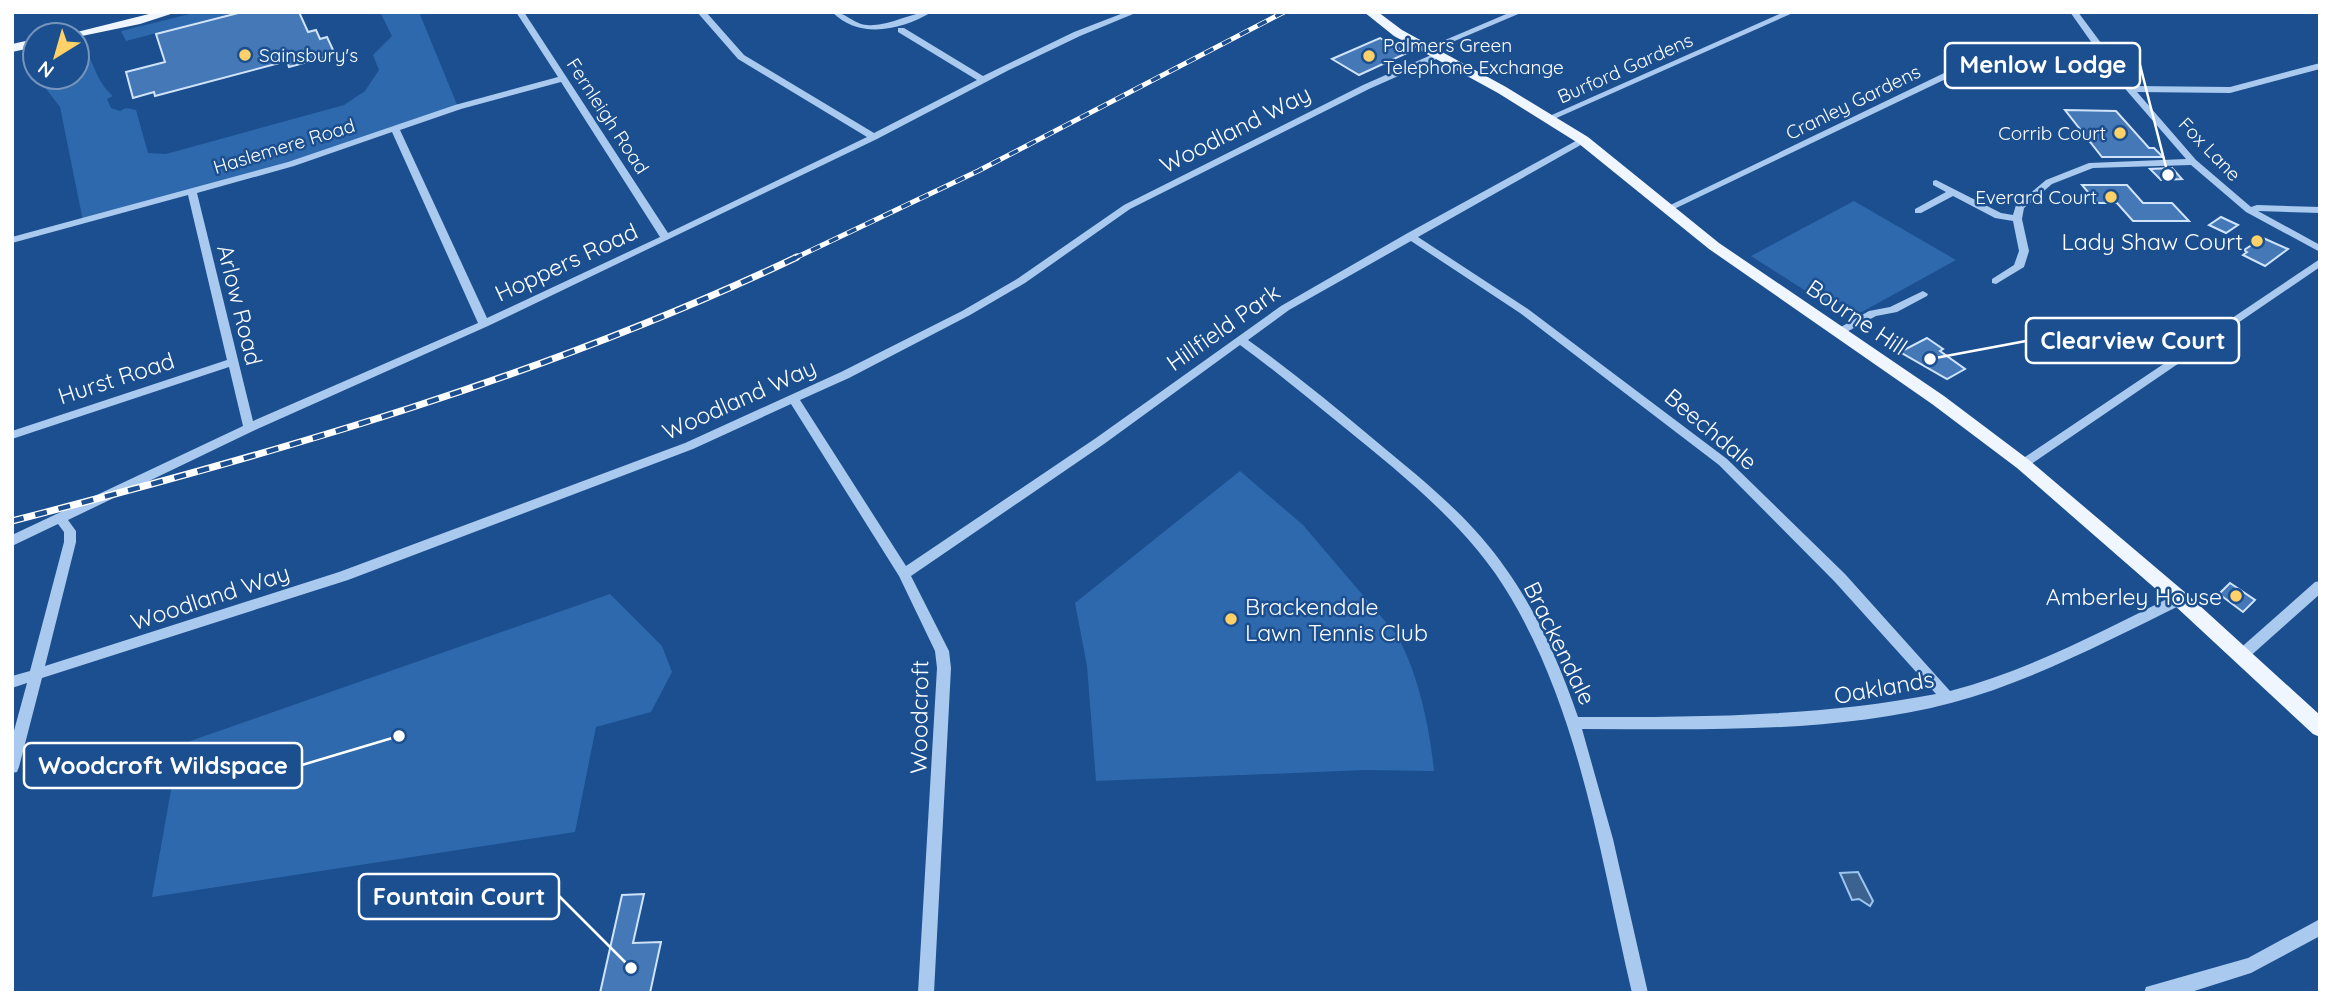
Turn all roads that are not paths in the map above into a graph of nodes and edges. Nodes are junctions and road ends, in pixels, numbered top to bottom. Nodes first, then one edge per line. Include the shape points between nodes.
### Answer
1 (170, 12) edge
2 (520, 12) edge
3 (701, 12) edge
4 (836, 12) edge
5 (928, 12) edge
6 (1134, 12) edge
7 (1370, 12) edge
8 (1519, 12) edge
9 (1791, 12) edge
10 (2074, 12) edge
11 (91, 30) edge
12 (901, 30) dead end
13 (1433, 52) junction
14 (2104, 55) junction
15 (2320, 66) edge
16 (564, 78) junction
17 (983, 80) junction
18 (2130, 89) junction
19 (1549, 118) junction
20 (395, 128) junction
21 (874, 137) junction
22 (1583, 140) junction
23 (2193, 162) junction
24 (1936, 183) dead end
25 (192, 191) junction
26 (1953, 192) junction
27 (1667, 209) junction
28 (2249, 210) junction
29 (2320, 210) edge
30 (1918, 211) dead end
31 (2017, 219) junction
32 (1410, 236) junction
33 (666, 238) junction
34 (12, 240) edge
35 (2320, 249) edge
36 (2320, 262) edge
37 (1996, 281) dead end
38 (1923, 293) dead end
39 (484, 324) junction
40 (1837, 332) junction
41 (1240, 340) junction
42 (233, 362) junction
43 (793, 399) junction
44 (249, 428) junction
45 (12, 435) edge
46 (2023, 464) junction
47 (66, 516) junction
48 (12, 541) edge
49 (904, 574) junction
50 (2320, 586) edge
51 (2180, 599) junction
52 (2242, 655) junction
53 (37, 675) junction
54 (12, 682) edge
55 (1948, 698) junction
56 (1575, 723) junction
57 (2320, 728) edge
58 (12, 767) edge
59 (2320, 927) edge
60 (926, 993) edge
61 (1640, 993) edge
62 (2152, 993) edge

1 - 11 main road
2 - 16 street, Fernleigh Road
3 - 21 street via 741,57
4 - 5 street via 848,24 867,29
6 - 17 street, Hoppers Road
7 - 13 main road, Bourne Hill
8 - 13 street
9 - 19 street, Burford Gardens
10 - 14 street, Fox Lane
12 - 17 street
13 - 19 main road, Bourne Hill
13 - 43 street, Woodland Way via 1128,207 966,313
14 - 18 street, Fox Lane
14 - 27 street, Cranley Gardens via 1999,57 1970,64
15 - 18 street via 2230,90
16 - 20 street, Haslemere Road
16 - 33 street, Fernleigh Road
17 - 21 street, Hoppers Road
18 - 23 street, Fox Lane
19 - 22 main road, Bourne Hill
20 - 25 street, Haslemere Road via 291,164
20 - 39 street
21 - 33 street, Hoppers Road
22 - 27 main road, Bourne Hill
22 - 32 street, Hillfield Park
23 - 28 street, Fox Lane
23 - 31 street via 2118,162 2080,169 2029,196
24 - 26 street
25 - 34 street, Haslemere Road
25 - 42 street, Arlow Road
26 - 30 street
26 - 31 street via 1998,216
27 - 40 main road, Bourne Hill
28 - 29 street
28 - 35 street, Fox Lane
31 - 37 street via 2024,251 2020,267
32 - 41 street, Hillfield Park
32 - 55 street, Beechdale via 1524,311 1723,462 1840,578
33 - 39 street, Hoppers Road
36 - 46 street
38 - 40 street
39 - 44 street, Hoppers Road
40 - 46 main road, Bourne Hill
41 - 49 street, Hillfield Park
41 - 56 street, Brackendale via 1396,465 1452,514 1484,550 1535,628
42 - 44 street, Arlow Road
42 - 45 street, Hurst Road
43 - 49 street, Woodcroft
43 - 53 street, Woodland Way via 689,446 343,576
44 - 47 street, Hoppers Road
46 - 51 main road, Bourne Hill
47 - 48 street, Hoppers Road
47 - 53 street via 70,542
49 - 60 street, Woodcroft via 942,651 944,668
50 - 52 street
51 - 52 main road, Bourne Hill
51 - 55 street, Oaklands via 2064,656
52 - 57 main road, Bourne Hill
53 - 54 street, Woodland Way
53 - 58 street
55 - 56 street, Oaklands via 1844,717 1763,723
56 - 61 street, Brackendale
59 - 62 street via 2251,965

